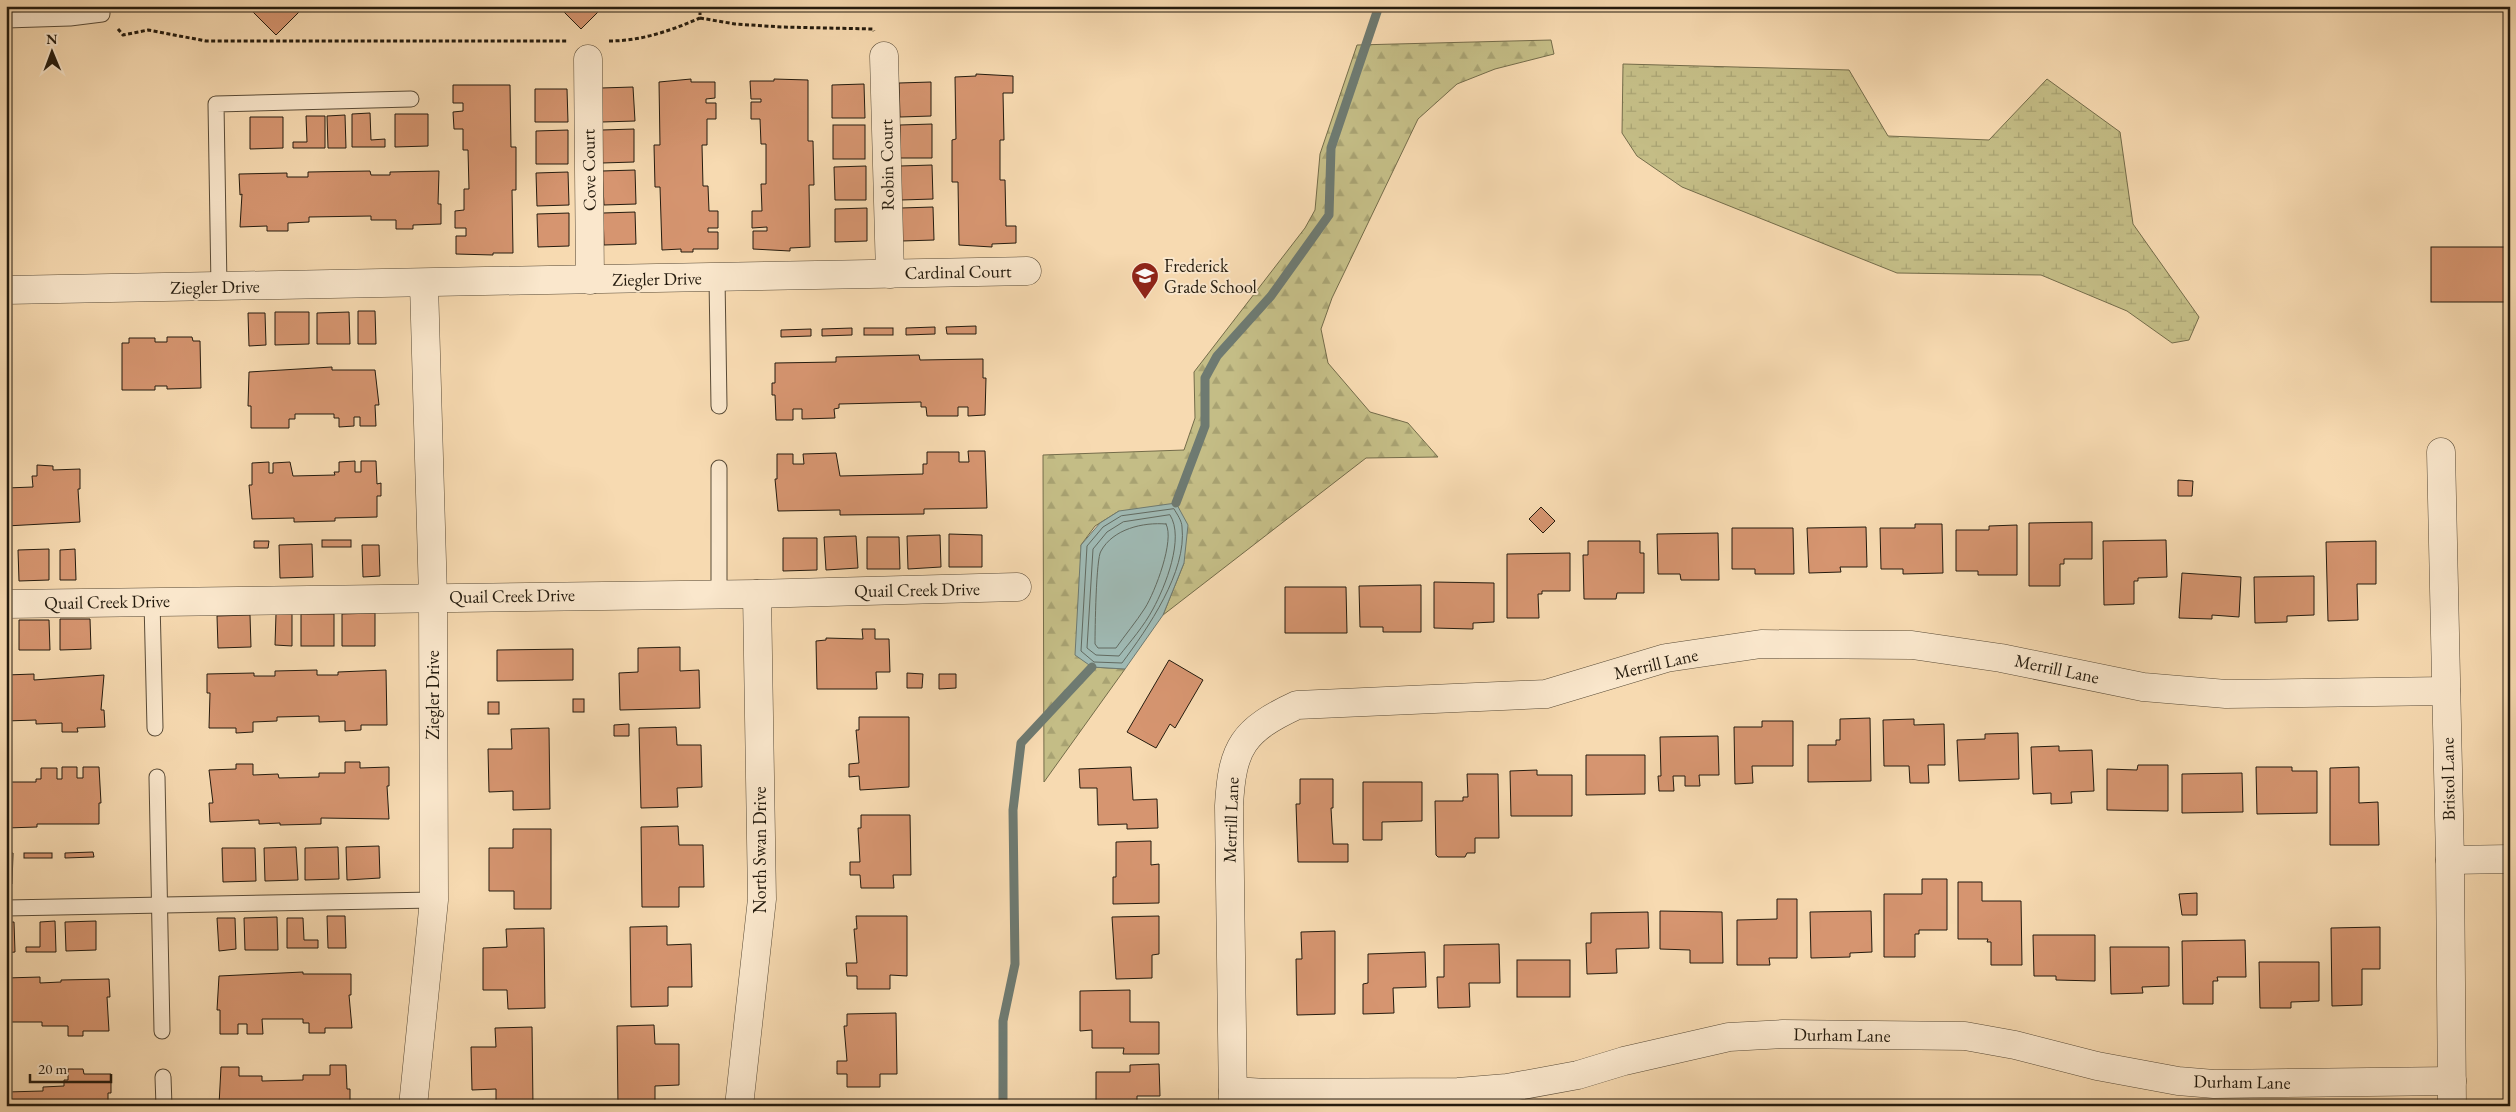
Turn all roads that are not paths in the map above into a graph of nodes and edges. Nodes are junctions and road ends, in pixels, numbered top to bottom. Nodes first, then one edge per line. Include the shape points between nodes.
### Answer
1 (102, 10) edge
2 (28, 13) edge
3 (6, 20) edge
4 (587, 47) road end
5 (884, 56) road end
6 (410, 99) dead end
7 (1027, 271) dead end
8 (890, 274) junction
9 (717, 278) junction
10 (590, 280) junction
11 (424, 284) junction
12 (219, 287) junction
13 (6, 290) edge
14 (719, 406) dead end
15 (2441, 452) dead end
16 (719, 468) dead end
17 (1018, 587) dead end
18 (719, 594) junction
19 (757, 594) junction
20 (433, 597) junction
21 (152, 602) junction
22 (6, 604) edge
23 (2446, 691) junction
24 (155, 728) dead end
25 (156, 776) dead end
26 (2510, 859) edge
27 (2450, 860) junction
28 (434, 900) junction
29 (161, 905) junction
30 (6, 908) edge
31 (162, 1031) dead end
32 (163, 1077) dead end
33 (2452, 1094) edge
34 (1233, 1098) edge
35 (164, 1106) edge
36 (413, 1106) edge
37 (739, 1106) edge

1 - 2 lane via 70,18
2 - 3 lane
4 - 10 street, Cove Court
5 - 8 street, Robin Court
6 - 12 lane via 216,104
7 - 8 street, Cardinal Court
8 - 9 street, Ziegler Drive
9 - 10 street, Ziegler Drive
9 - 14 lane
10 - 11 street, Ziegler Drive
11 - 12 street, Ziegler Drive
11 - 20 street, Ziegler Drive
12 - 13 street, Ziegler Drive
15 - 23 street, Bristol Lane
16 - 18 lane
17 - 19 street, Quail Creek Drive
18 - 19 street, Quail Creek Drive
18 - 20 street, Quail Creek Drive
19 - 37 street, North Swan Drive via 762,898
20 - 21 street, Quail Creek Drive
20 - 28 street, Ziegler Drive
21 - 22 street, Quail Creek Drive
21 - 24 lane
23 - 27 street, Bristol Lane
23 - 34 street, Merrill Lane via 2226,694 2143,687 2001,658 1912,645 1761,644 1666,658 1546,694 1298,704 1271,717 1250,734 1237,753 1230,778
25 - 29 lane
26 - 27 street
27 - 33 street, Bristol Lane
28 - 29 lane
28 - 36 street, Ziegler Drive
29 - 30 lane
29 - 31 lane
32 - 35 lane
33 - 34 street, Durham Lane via 2178,1081 1965,1036 1784,1034 1728,1037 1578,1075 1507,1088 1439,1092 1266,1093

